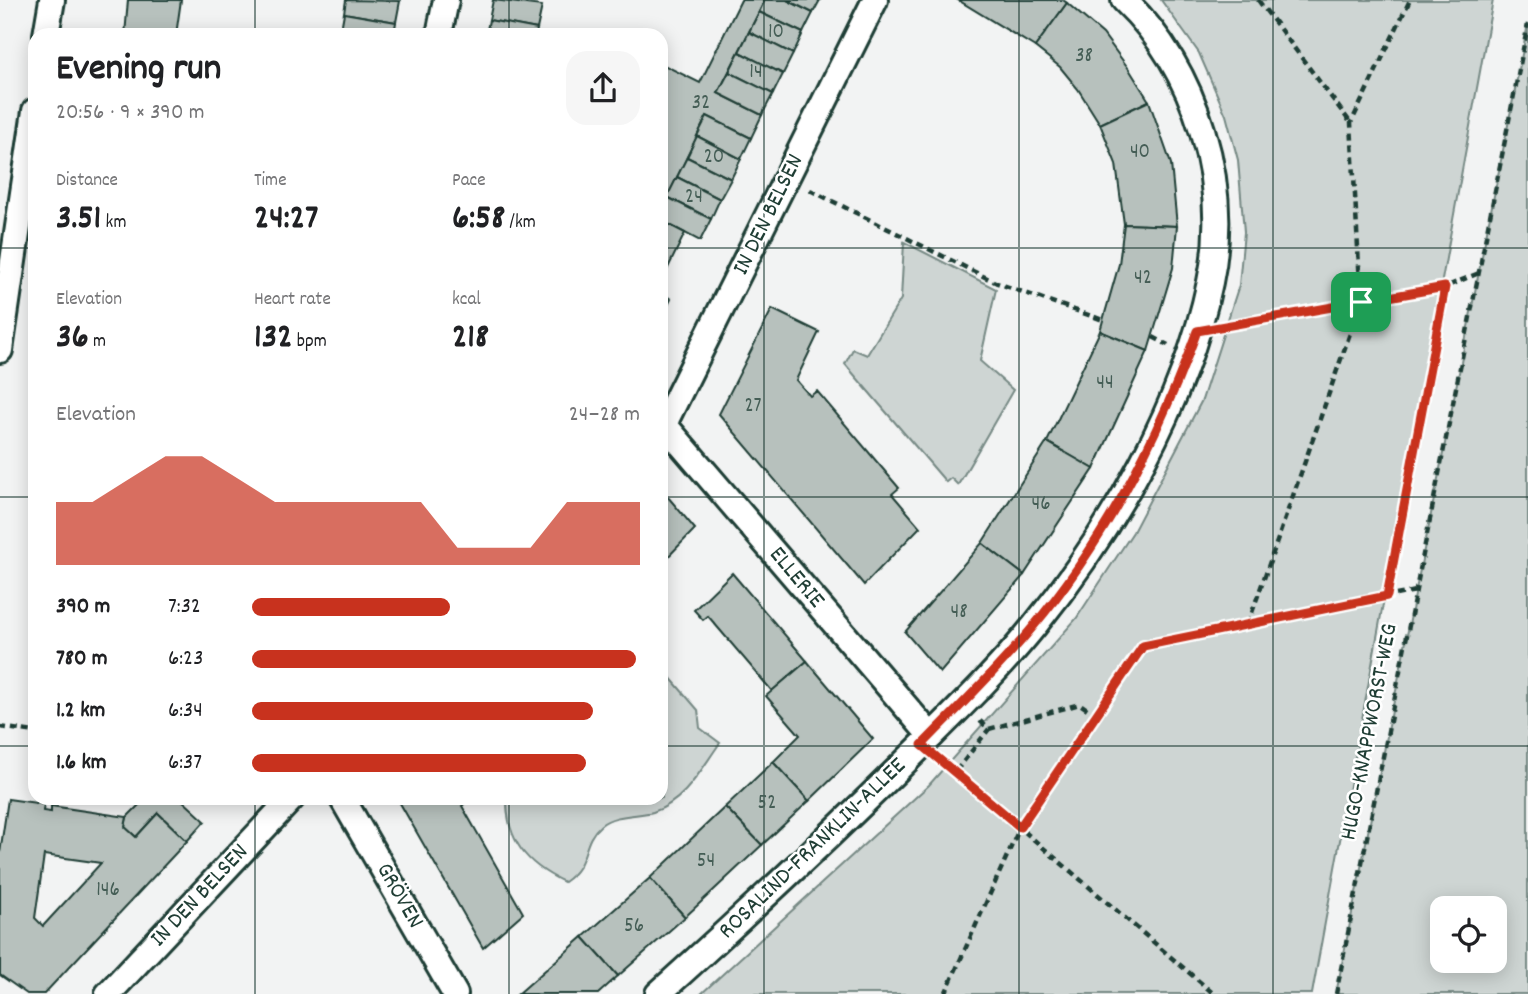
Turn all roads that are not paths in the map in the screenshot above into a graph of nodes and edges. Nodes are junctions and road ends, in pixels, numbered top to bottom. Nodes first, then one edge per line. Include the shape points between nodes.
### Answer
1 (52, 0) edge
2 (446, 0) edge
3 (875, 0) edge
4 (1124, 0) edge
5 (47, 28) edge
6 (440, 28) edge
7 (28, 159) edge
8 (0, 349) edge
9 (668, 415) edge
10 (668, 431) edge
11 (927, 740) junction
12 (285, 805) edge
13 (346, 805) edge
14 (108, 994) edge
15 (455, 994) edge
16 (657, 994) edge

1 - 5 street
2 - 6 street
3 - 9 street, IN DEN BELSEN
4 - 11 street, ROSALIND-FRANKLIN-ALLEE via 1160,42 1178,72 1203,133 1212,170 1215,245 1197,331 1158,428 1102,531 1034,626
7 - 8 street
10 - 11 street, ELLERIE
11 - 16 street, ROSALIND-FRANKLIN-ALLEE
12 - 14 street, IN DEN BELSEN
13 - 15 street, GRÖVEN

